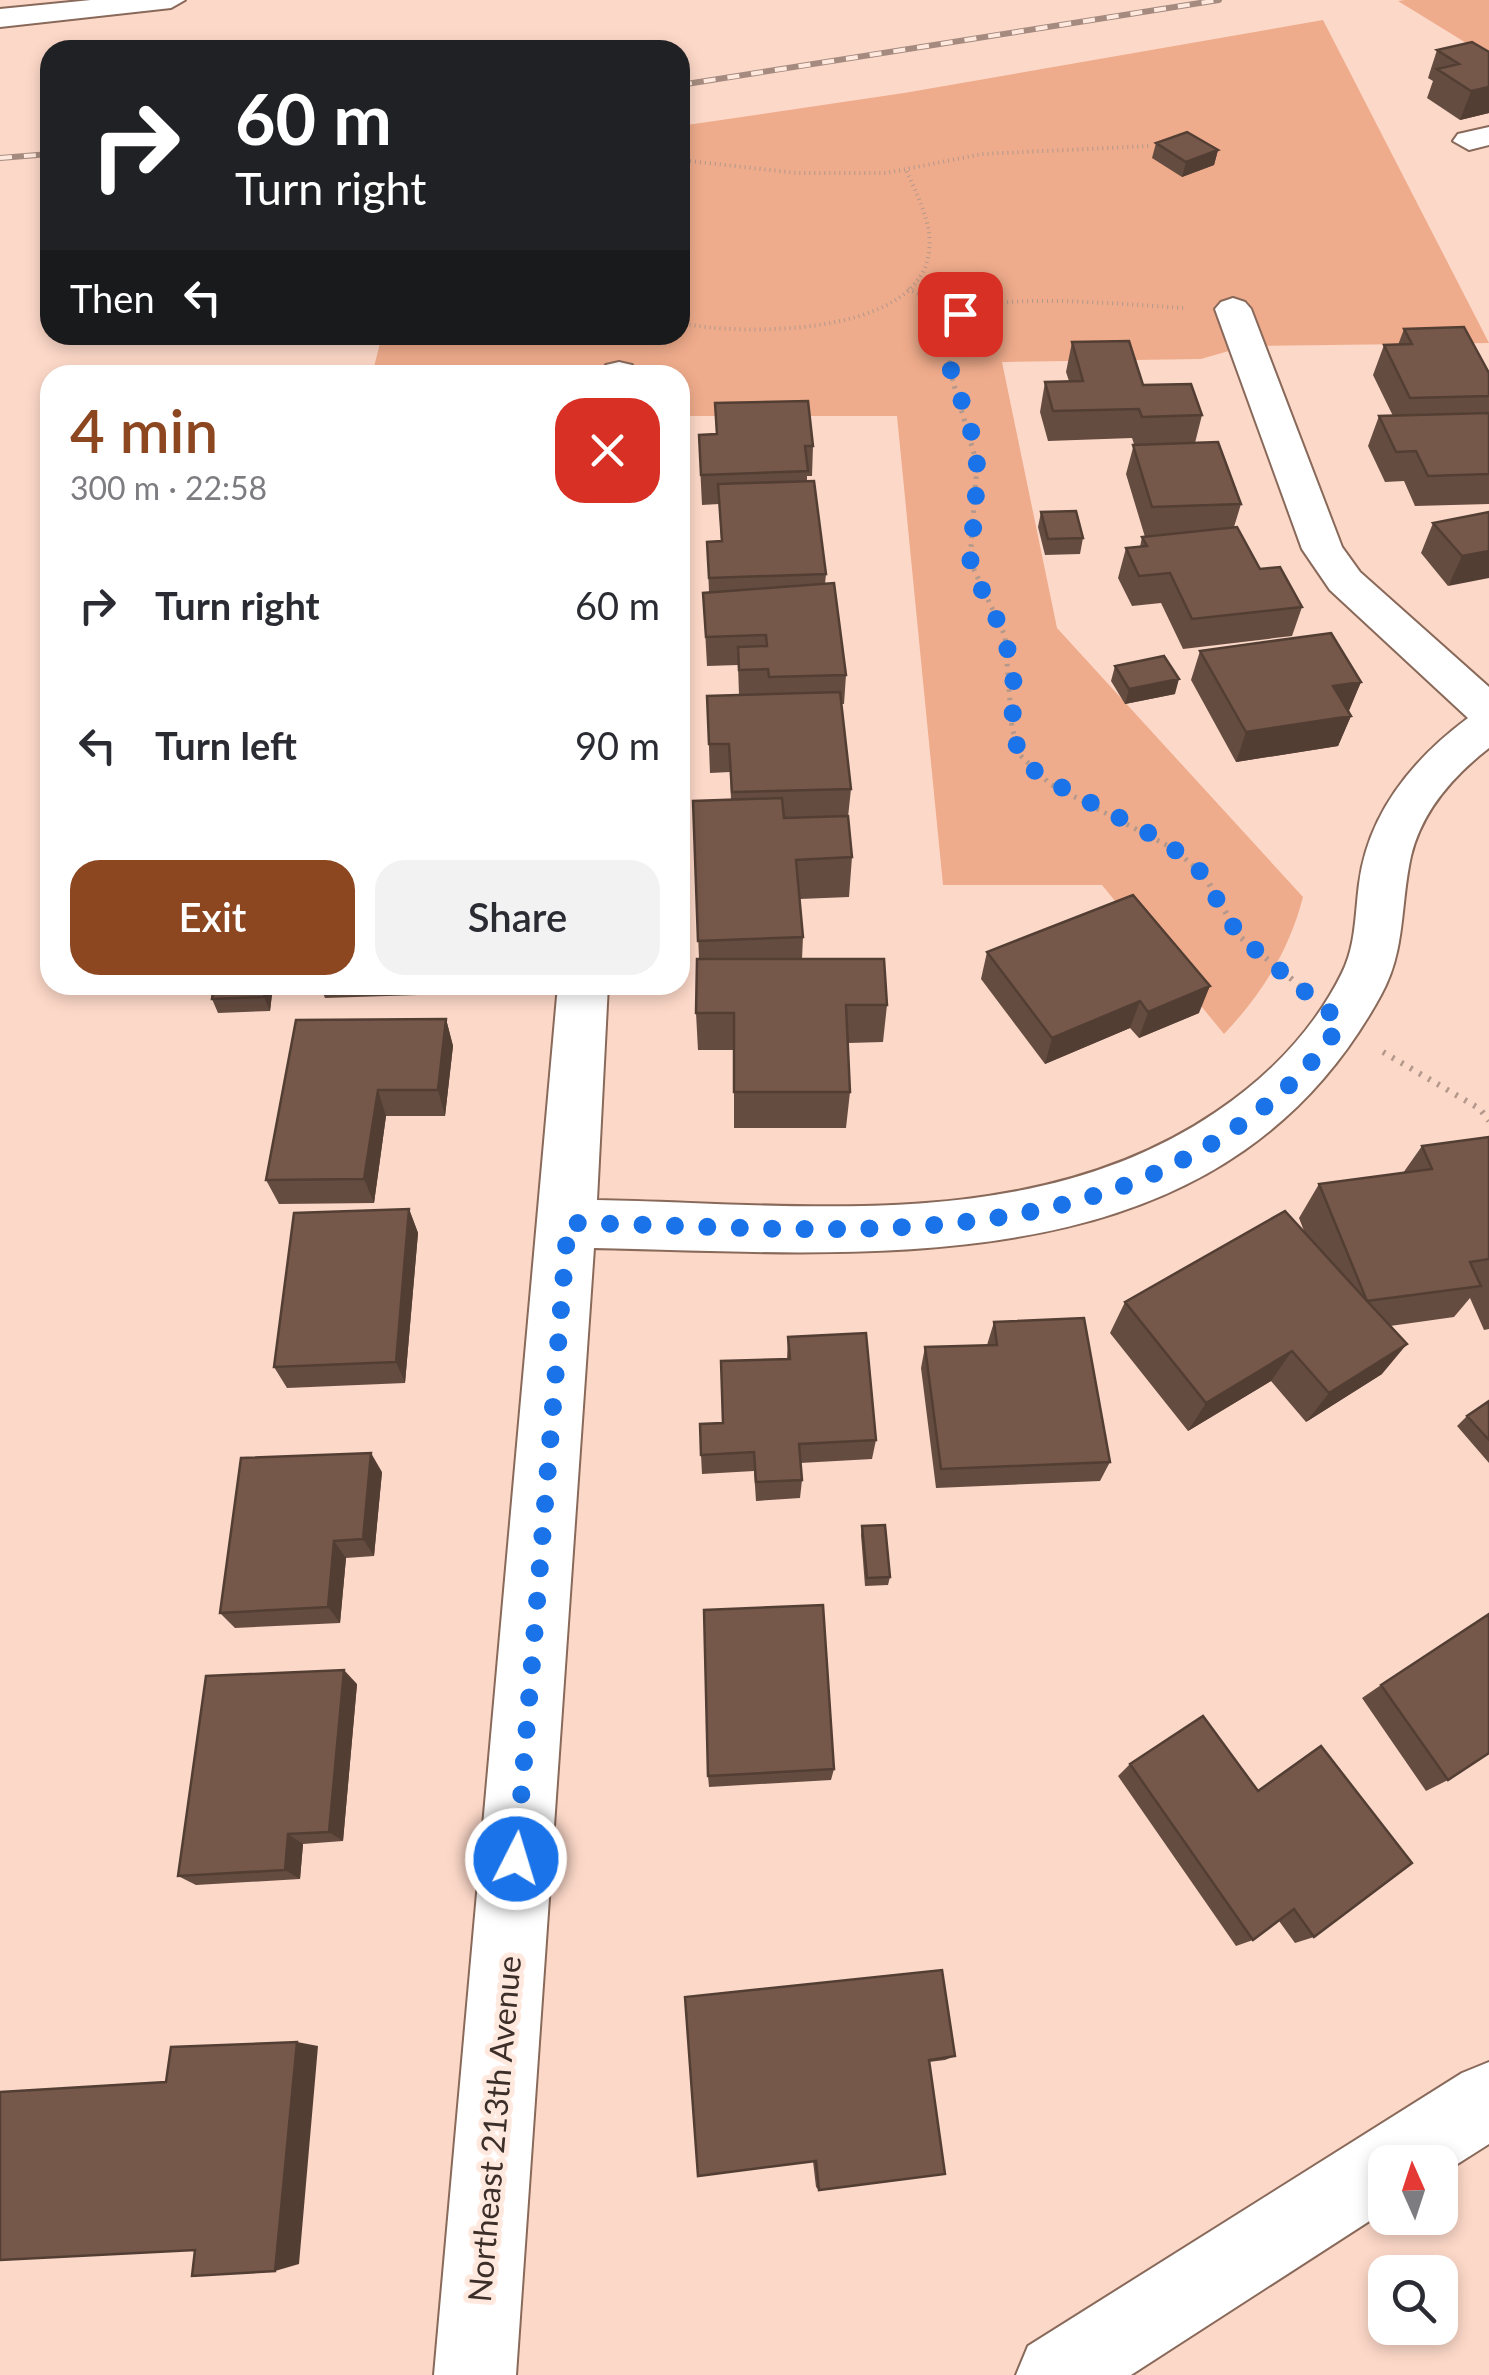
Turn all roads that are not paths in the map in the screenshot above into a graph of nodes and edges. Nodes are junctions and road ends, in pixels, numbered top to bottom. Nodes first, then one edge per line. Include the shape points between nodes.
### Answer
1 (172, 0) edge
2 (0, 18) edge
3 (1232, 308) road end
4 (1489, 712) edge
5 (1489, 725) edge
6 (582, 995) edge
7 (568, 1223) junction
8 (1489, 2100) edge
9 (1418, 2145) edge
10 (1368, 2177) edge
11 (474, 2375) edge
12 (1057, 2375) edge

1 - 2 main road
3 - 4 main road via 1322,549 1345,581
5 - 7 main road via 1447,755 1417,790 1395,832 1383,880 1382,928 1340,1024 1270,1103 1203,1150 1071,1204 996,1220 917,1227
6 - 7 main road, Northeast 213th Avenue
7 - 11 main road, Northeast 213th Avenue
8 - 9 main road
10 - 12 main road

